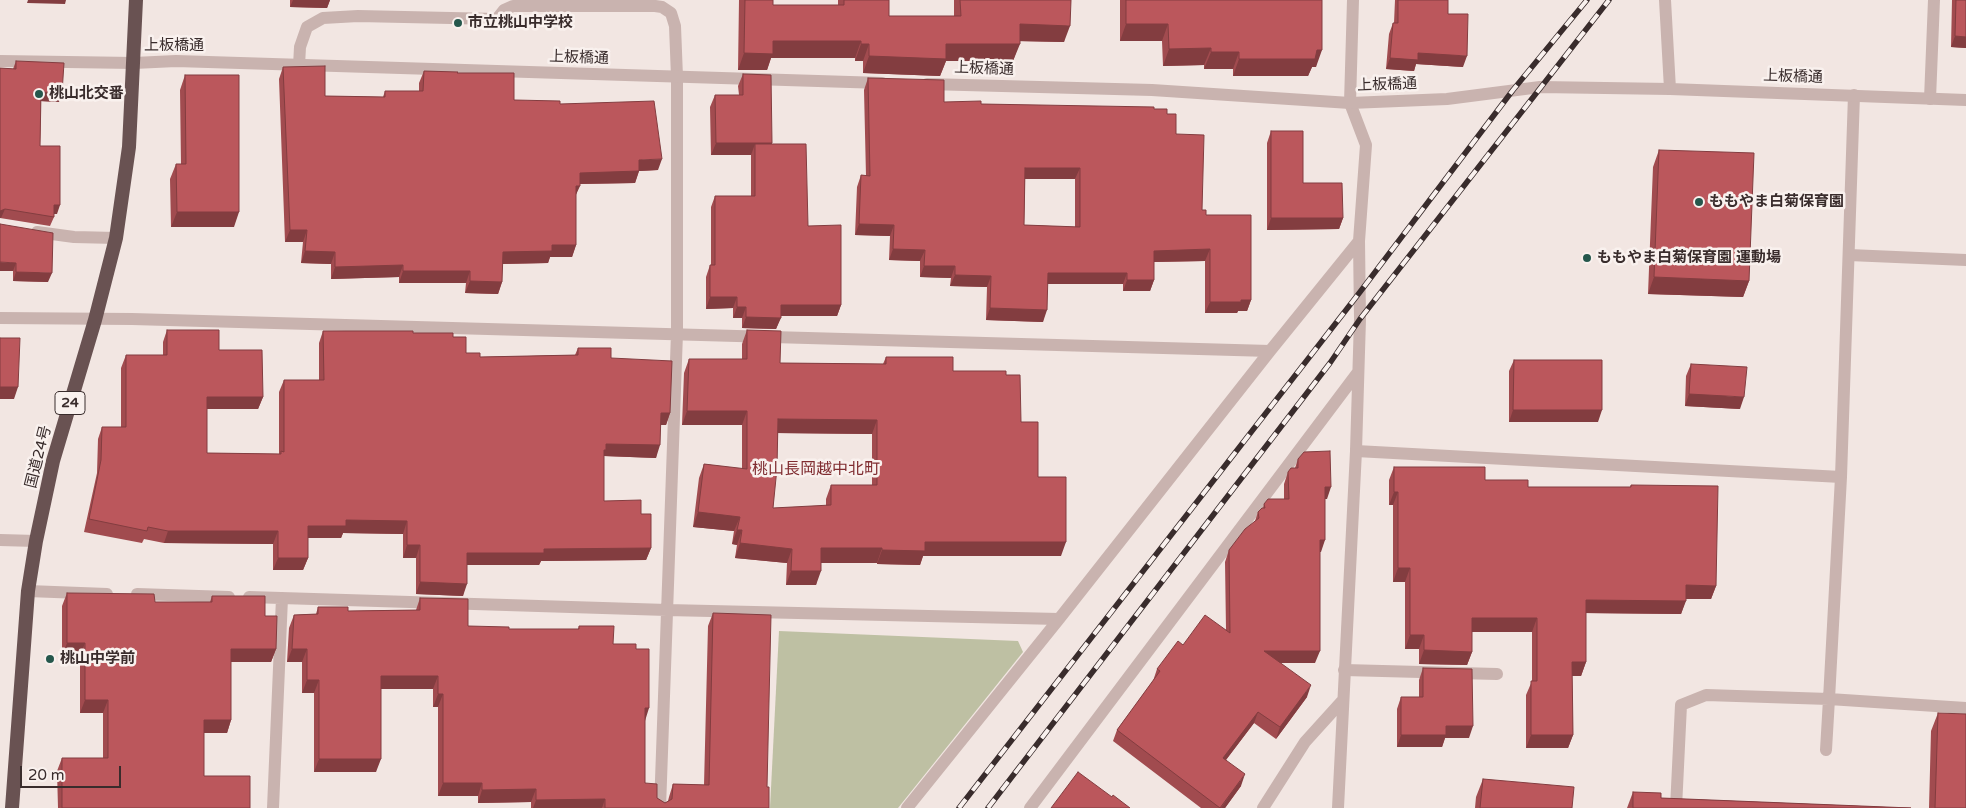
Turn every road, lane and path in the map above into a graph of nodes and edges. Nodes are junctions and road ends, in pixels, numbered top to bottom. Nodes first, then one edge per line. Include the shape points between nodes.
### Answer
1 (136, 0) edge
2 (1353, 0) edge
3 (1665, 0) edge
4 (1934, 0) edge
5 (0, 61) edge
6 (134, 63) junction
7 (299, 66) junction
8 (677, 77) junction
9 (895, 83) edge
10 (915, 84) edge
11 (1670, 89) junction
12 (1854, 95) junction
13 (1930, 99) junction
14 (1966, 100) edge
15 (1350, 102) junction
16 (22, 230) edge
17 (116, 238) junction
18 (1359, 241) junction
19 (1849, 255) junction
20 (1966, 260) edge
21 (0, 318) edge
22 (95, 320) junction
23 (677, 333) junction
24 (1270, 351) junction
25 (1358, 372) junction
26 (1356, 451) junction
27 (1841, 477) junction
28 (0, 540) edge
29 (36, 541) junction
30 (28, 591) junction
31 (282, 598) junction
32 (667, 610) junction
33 (1059, 619) junction
34 (1344, 670) junction
35 (1497, 674) dead end
36 (1829, 699) junction
37 (1343, 700) junction
38 (1966, 708) edge
39 (1826, 750) dead end
40 (12, 808) edge
41 (273, 808) edge
42 (660, 808) edge
43 (907, 808) edge
44 (1030, 808) edge
45 (1263, 808) edge
46 (1338, 808) edge
47 (1676, 808) edge

1 - 6 highway, 国道24号 / 24
2 - 15 street
3 - 11 street
4 - 13 street
5 - 6 street, 上板橋通
6 - 7 street, 上板橋通 via 176,61
6 - 17 highway, 国道24号 / 24 via 129,147
7 - 8 street, 上板橋通
7 - 8 street via 300,47 307,27 323,18 497,19 504,10 513,6 655,6 671,13 675,26
8 - 9 street, 上板橋通
8 - 23 street
10 - 15 street, 上板橋通 via 1152,90
11 - 12 street, 上板橋通
11 - 15 street, 上板橋通 via 1540,87 1447,99
12 - 13 street, 上板橋通
12 - 19 street
13 - 14 street, 上板橋通
15 - 18 street via 1366,145
16 - 17 street via 74,237
17 - 22 highway, 国道24号 / 24
18 - 24 street
18 - 25 street
19 - 20 street
19 - 27 street
21 - 22 street
22 - 23 street
22 - 29 highway, 国道24号 / 24 via 53,461
23 - 24 street
23 - 32 street
24 - 33 street
25 - 26 street
25 - 44 street
26 - 27 street
26 - 34 street
27 - 36 street
28 - 29 street
29 - 30 highway, 国道24号 / 24
30 - 31 street
30 - 40 highway, 国道24号 / 24
31 - 32 street
31 - 41 street
32 - 33 street
32 - 42 street
33 - 43 street
34 - 35 street
34 - 37 street
36 - 38 street
36 - 39 street
36 - 47 street via 1706,695 1681,705
37 - 45 street via 1305,742
37 - 46 street

